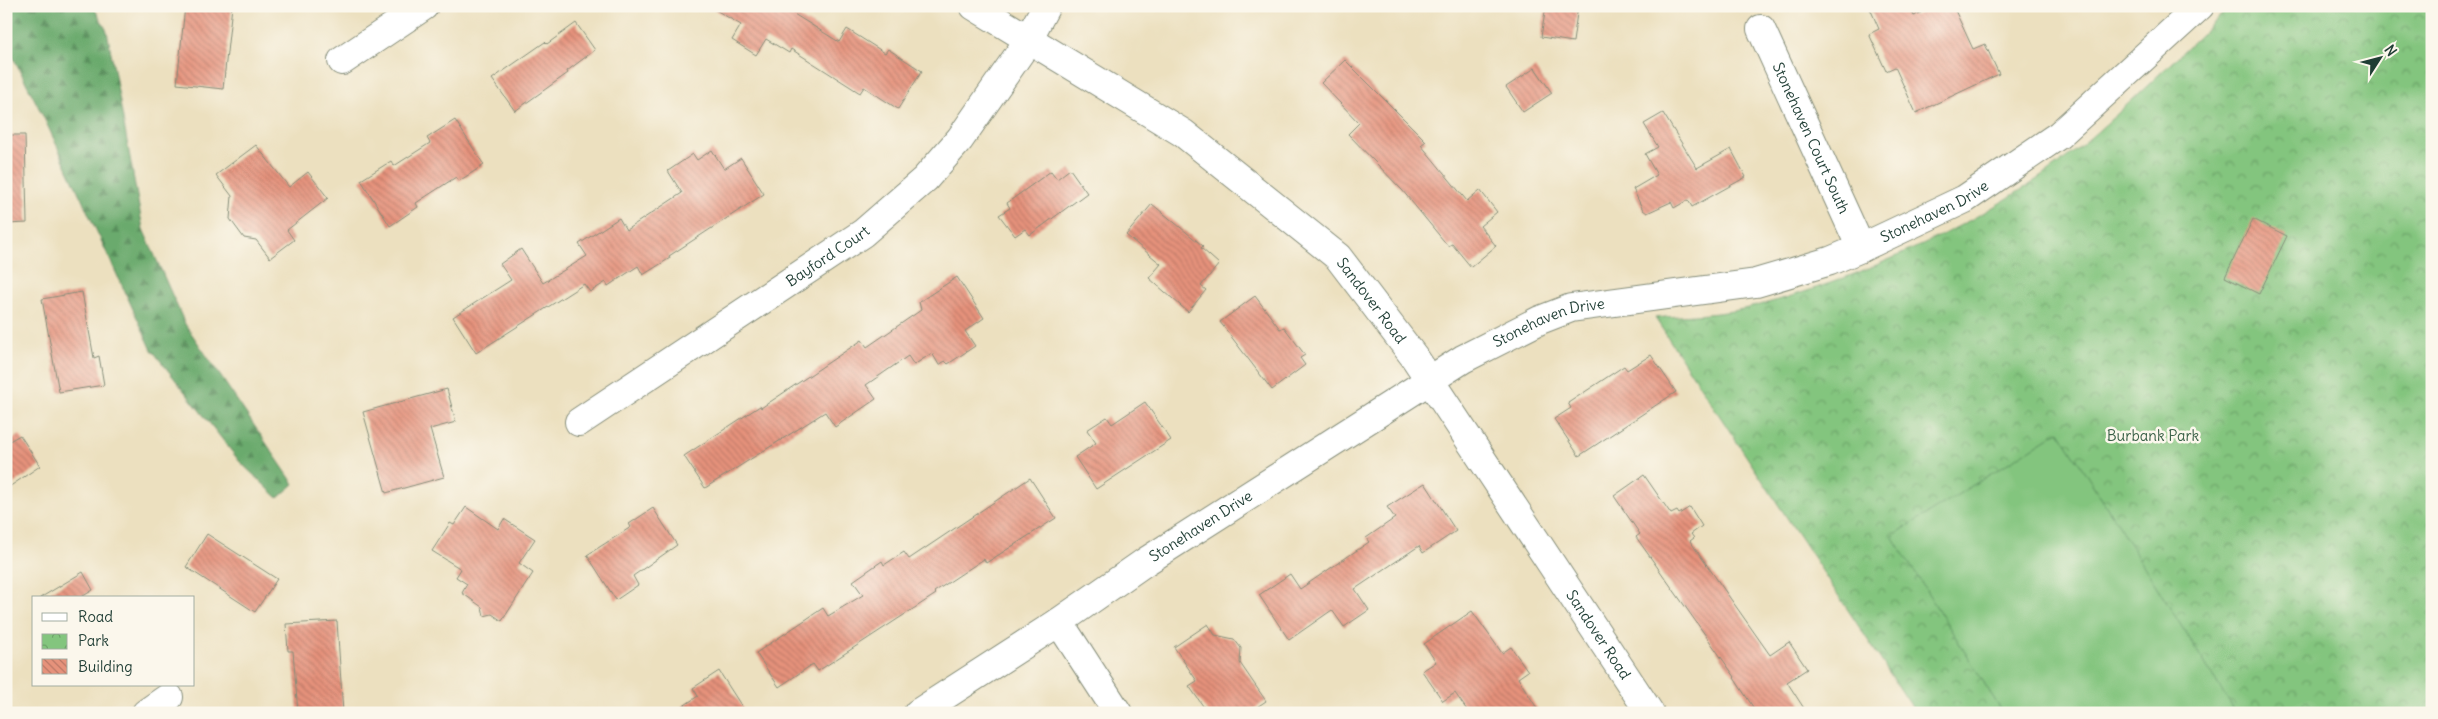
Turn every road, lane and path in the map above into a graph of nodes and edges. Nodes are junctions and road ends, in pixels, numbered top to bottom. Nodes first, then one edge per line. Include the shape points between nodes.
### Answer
1 (424, 6) edge
2 (974, 6) edge
3 (1046, 6) edge
4 (2200, 6) edge
5 (1761, 29) dead end
6 (1028, 38) junction
7 (342, 61) dead end
8 (1861, 248) junction
9 (1430, 380) junction
10 (578, 422) dead end
11 (1058, 622) junction
12 (169, 698) dead end
13 (146, 713) edge
14 (918, 713) edge
15 (1118, 713) edge
16 (1650, 713) edge

1 - 7 street
2 - 6 street, Sandover Road
3 - 6 street, Bayford Court
4 - 8 street, Stonehaven Drive via 2060,135 1965,199
5 - 8 street, Stonehaven Court South
6 - 9 street, Sandover Road via 1183,133 1338,257
6 - 10 street, Bayford Court via 960,138 925,179 870,227 794,281
8 - 9 street, Stonehaven Drive via 1830,261 1756,283 1571,308 1463,359
9 - 11 street, Stonehaven Drive via 1145,562
9 - 16 street, Sandover Road
11 - 14 street, Stonehaven Drive
11 - 15 street
12 - 13 street

